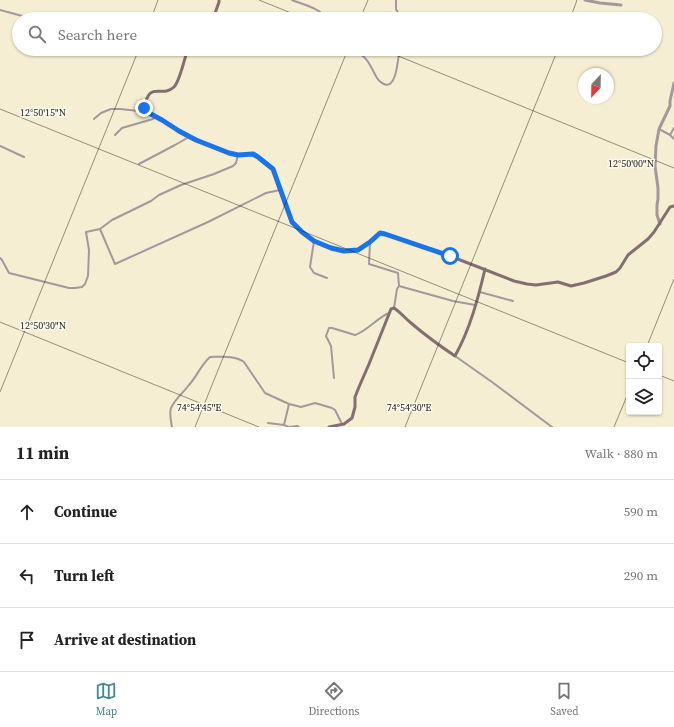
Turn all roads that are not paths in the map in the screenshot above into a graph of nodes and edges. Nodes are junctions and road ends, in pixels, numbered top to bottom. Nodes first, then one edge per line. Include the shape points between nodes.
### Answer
1 (219, 0) edge
2 (292, 0) edge
3 (396, 0) edge
4 (585, 0) edge
5 (621, 5) dead end
6 (0, 10) edge
7 (215, 12) edge
8 (322, 12) edge
9 (398, 12) edge
10 (12, 13) edge
11 (185, 56) edge
12 (363, 56) edge
13 (398, 56) edge
14 (674, 83) edge
15 (672, 106) edge
16 (144, 108) junction
17 (156, 117) junction
18 (94, 119) dead end
19 (674, 128) edge
20 (659, 129) junction
21 (115, 135) dead end
22 (670, 135) junction
23 (190, 137) junction
24 (674, 139) edge
25 (0, 146) edge
26 (238, 155) junction
27 (24, 157) dead end
28 (139, 164) dead end
29 (280, 190) junction
30 (674, 206) edge
31 (660, 224) junction
32 (100, 228) junction
33 (314, 241) junction
34 (370, 242) junction
35 (0, 258) edge
36 (486, 269) junction
37 (327, 278) dead end
38 (399, 286) junction
39 (480, 292) junction
40 (513, 302) dead end
41 (476, 305) junction
42 (394, 308) junction
43 (389, 313) junction
44 (455, 356) junction
45 (334, 378) dead end
46 (289, 404) junction
47 (268, 423) dead end
48 (342, 424) junction
49 (284, 425) junction
50 (172, 427) edge
51 (299, 427) edge
52 (328, 427) edge
53 (552, 427) edge

1 - 7 main road
2 - 8 street
3 - 9 street
4 - 5 street
6 - 10 street
11 - 16 main road via 175,87 169,91 148,94
12 - 13 street via 378,80 388,85 394,78
14 - 15 street
15 - 20 street
16 - 17 main road
16 - 18 street via 139,111 111,109
17 - 21 street via 122,128
17 - 23 main road
19 - 22 street
20 - 22 street
20 - 31 street via 655,166
22 - 24 street
23 - 26 main road
23 - 28 street
25 - 27 street
26 - 29 main road via 253,154 264,161 273,169
26 - 32 street via 233,166 159,195
29 - 32 street via 266,193 115,264
29 - 33 main road via 292,222
30 - 31 main road via 665,213
31 - 36 main road via 648,239 628,255 616,272 584,283 571,286 558,282 527,284
32 - 35 street via 86,232 89,250 88,276 82,287 70,288 8,273
33 - 34 main road via 344,251 358,250
33 - 37 street via 310,267 314,273
34 - 36 main road via 380,233 385,234
34 - 38 street via 369,264 398,273
36 - 39 main road
38 - 41 street
38 - 42 street
39 - 40 street
39 - 41 main road
41 - 44 main road
42 - 43 main road
42 - 44 main road
43 - 45 street via 355,335 329,328 326,336 331,346
43 - 48 main road via 355,397 352,418
44 - 53 street
46 - 48 street via 301,407 315,404 332,408
46 - 49 street
46 - 50 street via 265,393 240,359 210,357 177,398 170,416
47 - 49 street
48 - 52 main road
49 - 51 street

